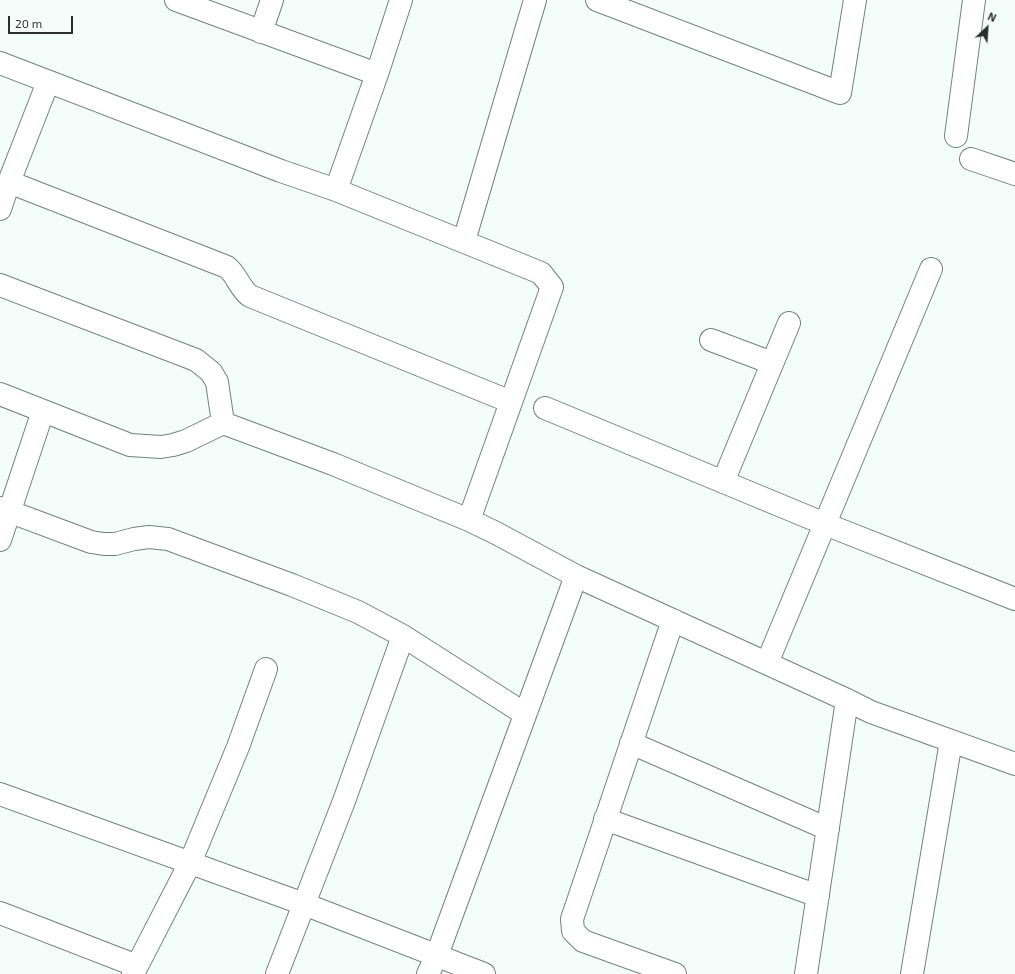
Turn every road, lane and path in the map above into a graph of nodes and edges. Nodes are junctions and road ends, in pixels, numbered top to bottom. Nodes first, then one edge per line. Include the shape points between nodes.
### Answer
1 (176, 0) edge
2 (272, 0) edge
3 (401, 0) edge
4 (535, 0) edge
5 (597, 0) edge
6 (855, 0) edge
7 (974, 0) edge
8 (262, 32) junction
9 (0, 64) edge
10 (377, 74) junction
11 (48, 82) junction
12 (956, 136) dead end
13 (970, 159) dead end
14 (1015, 174) edge
15 (9, 182) junction
16 (336, 190) junction
17 (0, 208) edge
18 (464, 241) junction
19 (931, 269) dead end
20 (0, 285) edge
21 (789, 323) dead end
22 (711, 340) dead end
23 (772, 363) junction
24 (0, 394) edge
25 (511, 402) junction
26 (545, 408) dead end
27 (43, 411) junction
28 (223, 423) junction
29 (723, 482) junction
30 (5, 510) edge
31 (469, 520) junction
32 (825, 524) junction
33 (0, 540) edge
34 (576, 576) junction
35 (1015, 599) edge
36 (673, 620) junction
37 (403, 636) junction
38 (767, 663) junction
39 (266, 669) dead end
40 (848, 700) junction
41 (525, 714) junction
42 (951, 741) junction
43 (631, 743) junction
44 (1015, 764) edge
45 (0, 794) edge
46 (606, 819) junction
47 (828, 829) junction
48 (190, 863) junction
49 (818, 896) junction
50 (304, 904) junction
51 (0, 913) edge
52 (432, 965) edge
53 (135, 970) edge
54 (277, 974) edge
55 (484, 974) edge
56 (674, 974) edge
57 (806, 974) edge
58 (912, 974) edge

1 - 8 street
2 - 8 street
3 - 10 street
4 - 18 street
5 - 6 street via 840,93
7 - 12 street
8 - 10 street
9 - 11 street
10 - 16 street
11 - 15 street
11 - 16 street
13 - 14 street
15 - 17 street
15 - 25 street via 227,267 250,296
16 - 18 street
18 - 25 street via 541,273 552,287
19 - 32 street
20 - 28 street via 196,360 211,372 218,382
21 - 23 street
22 - 23 street
23 - 29 street
24 - 27 street
25 - 31 street
26 - 29 street
27 - 28 street via 130,445 174,445
27 - 30 street
28 - 31 street via 333,464
29 - 32 street
30 - 33 street
30 - 37 street via 92,542 115,544 149,537 168,540 292,585 358,612
31 - 34 street
32 - 35 street
32 - 38 street
34 - 36 street
34 - 41 street
36 - 38 street
36 - 43 street
37 - 41 street
37 - 50 street
38 - 40 street
39 - 48 street via 238,747
40 - 42 street via 871,712
40 - 47 street
41 - 52 street
42 - 44 street
42 - 58 street
43 - 46 street
43 - 47 street
45 - 48 street
46 - 49 street
46 - 56 street via 572,919 573,931 583,941
47 - 49 street
48 - 50 street
48 - 53 street
49 - 57 street
50 - 52 street
50 - 54 street
51 - 53 street
52 - 55 street

